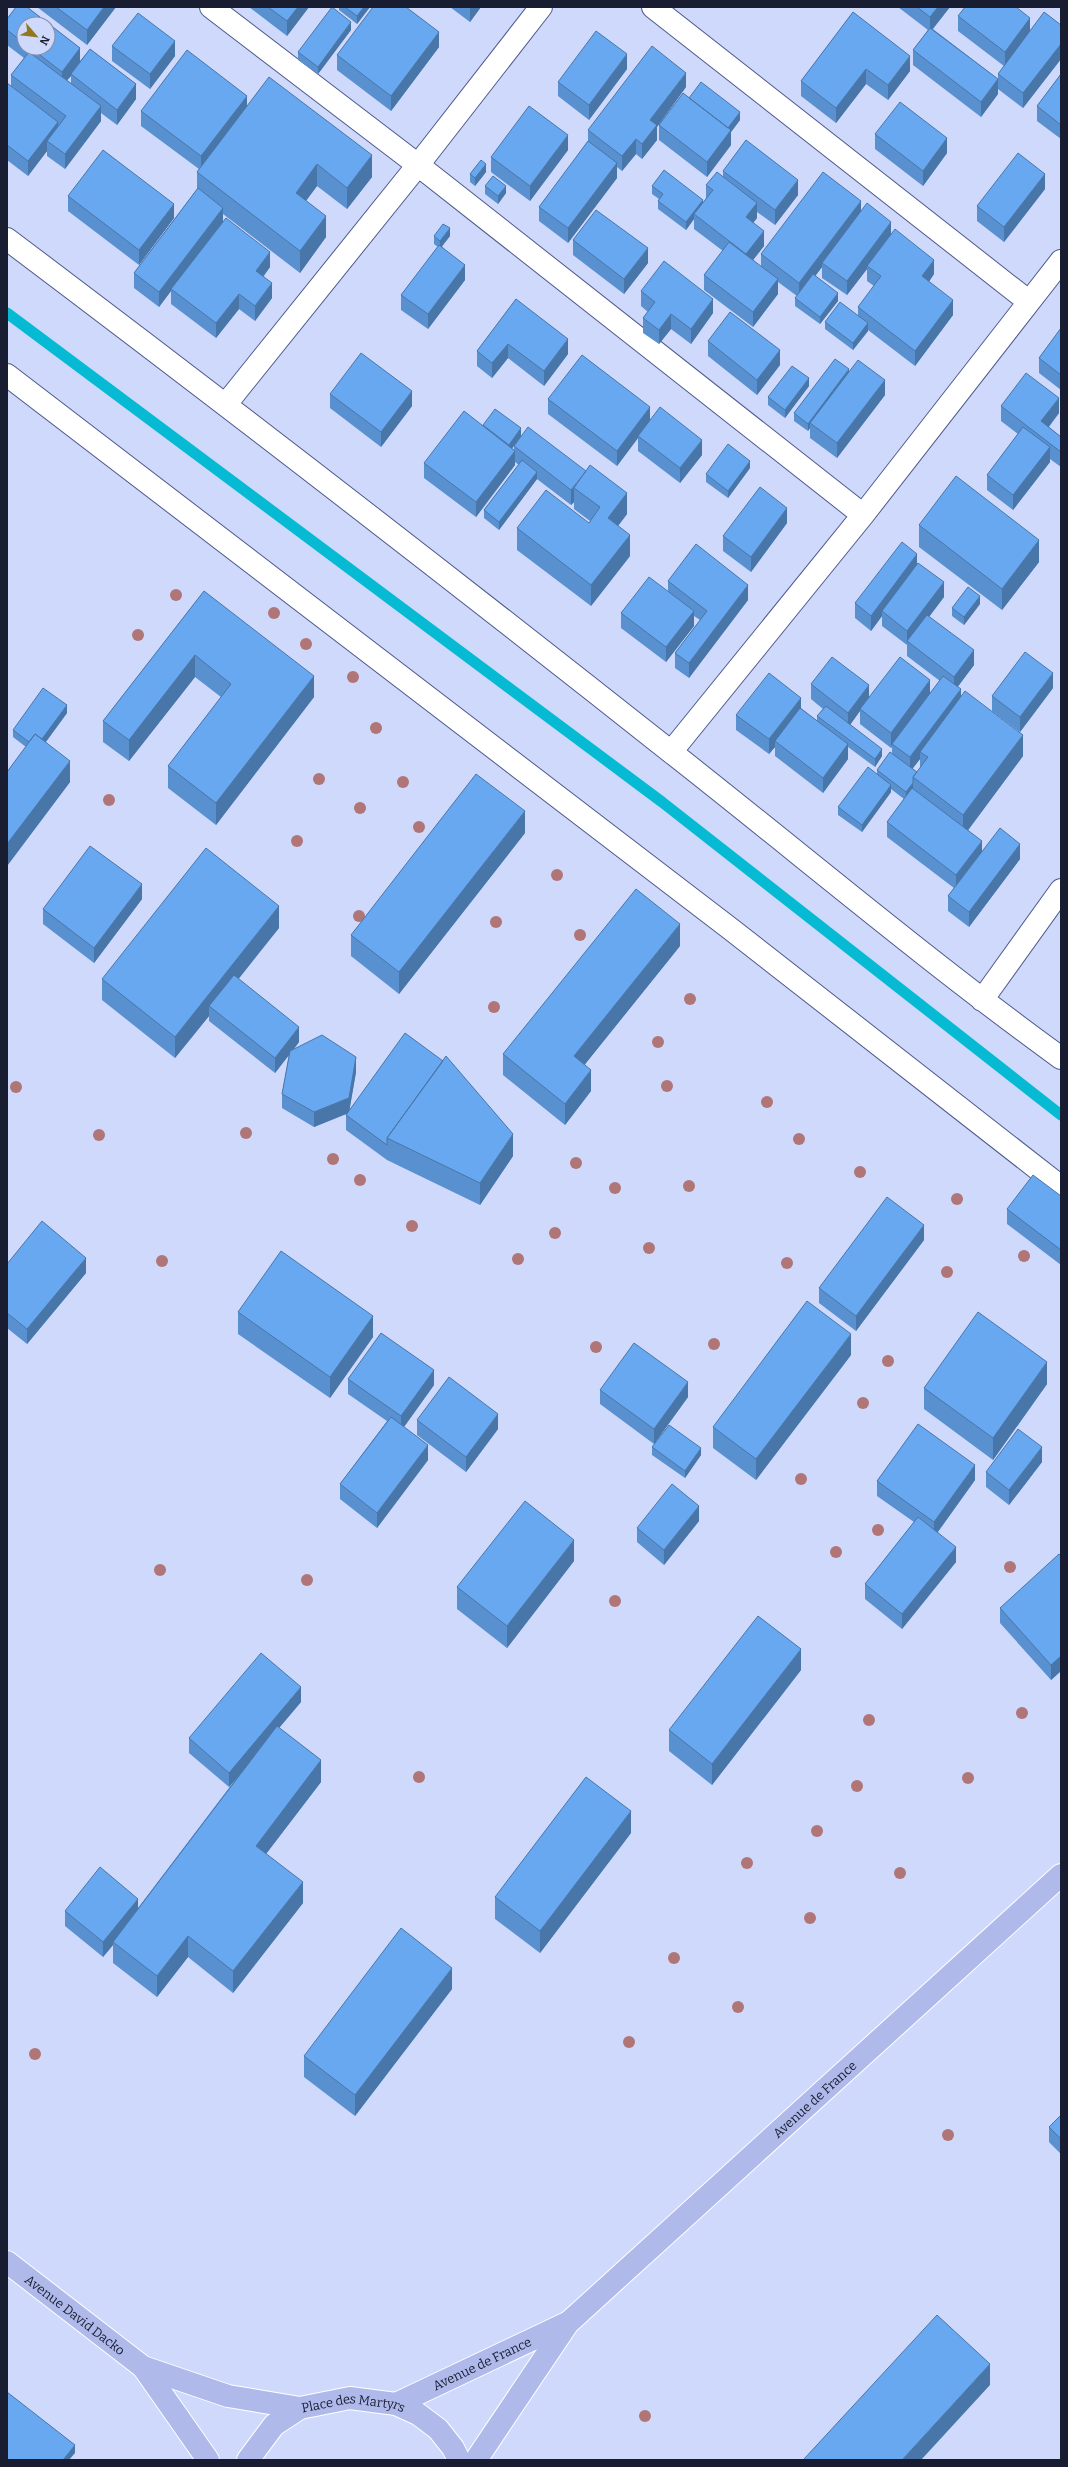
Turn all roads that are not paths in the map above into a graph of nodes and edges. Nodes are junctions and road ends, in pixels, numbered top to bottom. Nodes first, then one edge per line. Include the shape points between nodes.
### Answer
1 (211, 7) edge
2 (541, 7) edge
3 (653, 7) edge
4 (418, 165) junction
5 (7, 239) edge
6 (1061, 261) edge
7 (1028, 301) junction
8 (7, 375) edge
9 (226, 404) junction
10 (864, 514) junction
11 (671, 752) junction
12 (1061, 890) edge
13 (982, 1000) junction
14 (1061, 1058) edge
15 (1061, 1188) edge
16 (1061, 1875) edge
17 (7, 2262) edge
18 (568, 2323) junction
19 (143, 2367) junction
20 (396, 2404) junction
21 (300, 2408) junction
22 (208, 2460) edge
23 (248, 2460) edge
24 (459, 2460) edge
25 (476, 2460) edge

1 - 4 street
2 - 4 street
3 - 7 street
4 - 9 street
4 - 10 street
5 - 9 street
6 - 7 street
7 - 10 street
8 - 15 street via 732,930
9 - 11 street
10 - 11 street
11 - 13 street
12 - 13 street
13 - 14 street
16 - 18 main road, Avenue de France
17 - 19 main road, Avenue David Dacko
18 - 20 main road, Avenue de France
18 - 25 main road, Avenue de France
19 - 21 main road, Avenue David Dacko via 228,2396
19 - 22 main road, Avenue David Dacko
20 - 21 main road, Place des Martyrs via 350,2398
20 - 24 main road, Place des Martyrs via 418,2414 438,2429
21 - 23 main road, Place des Martyrs via 274,2425

